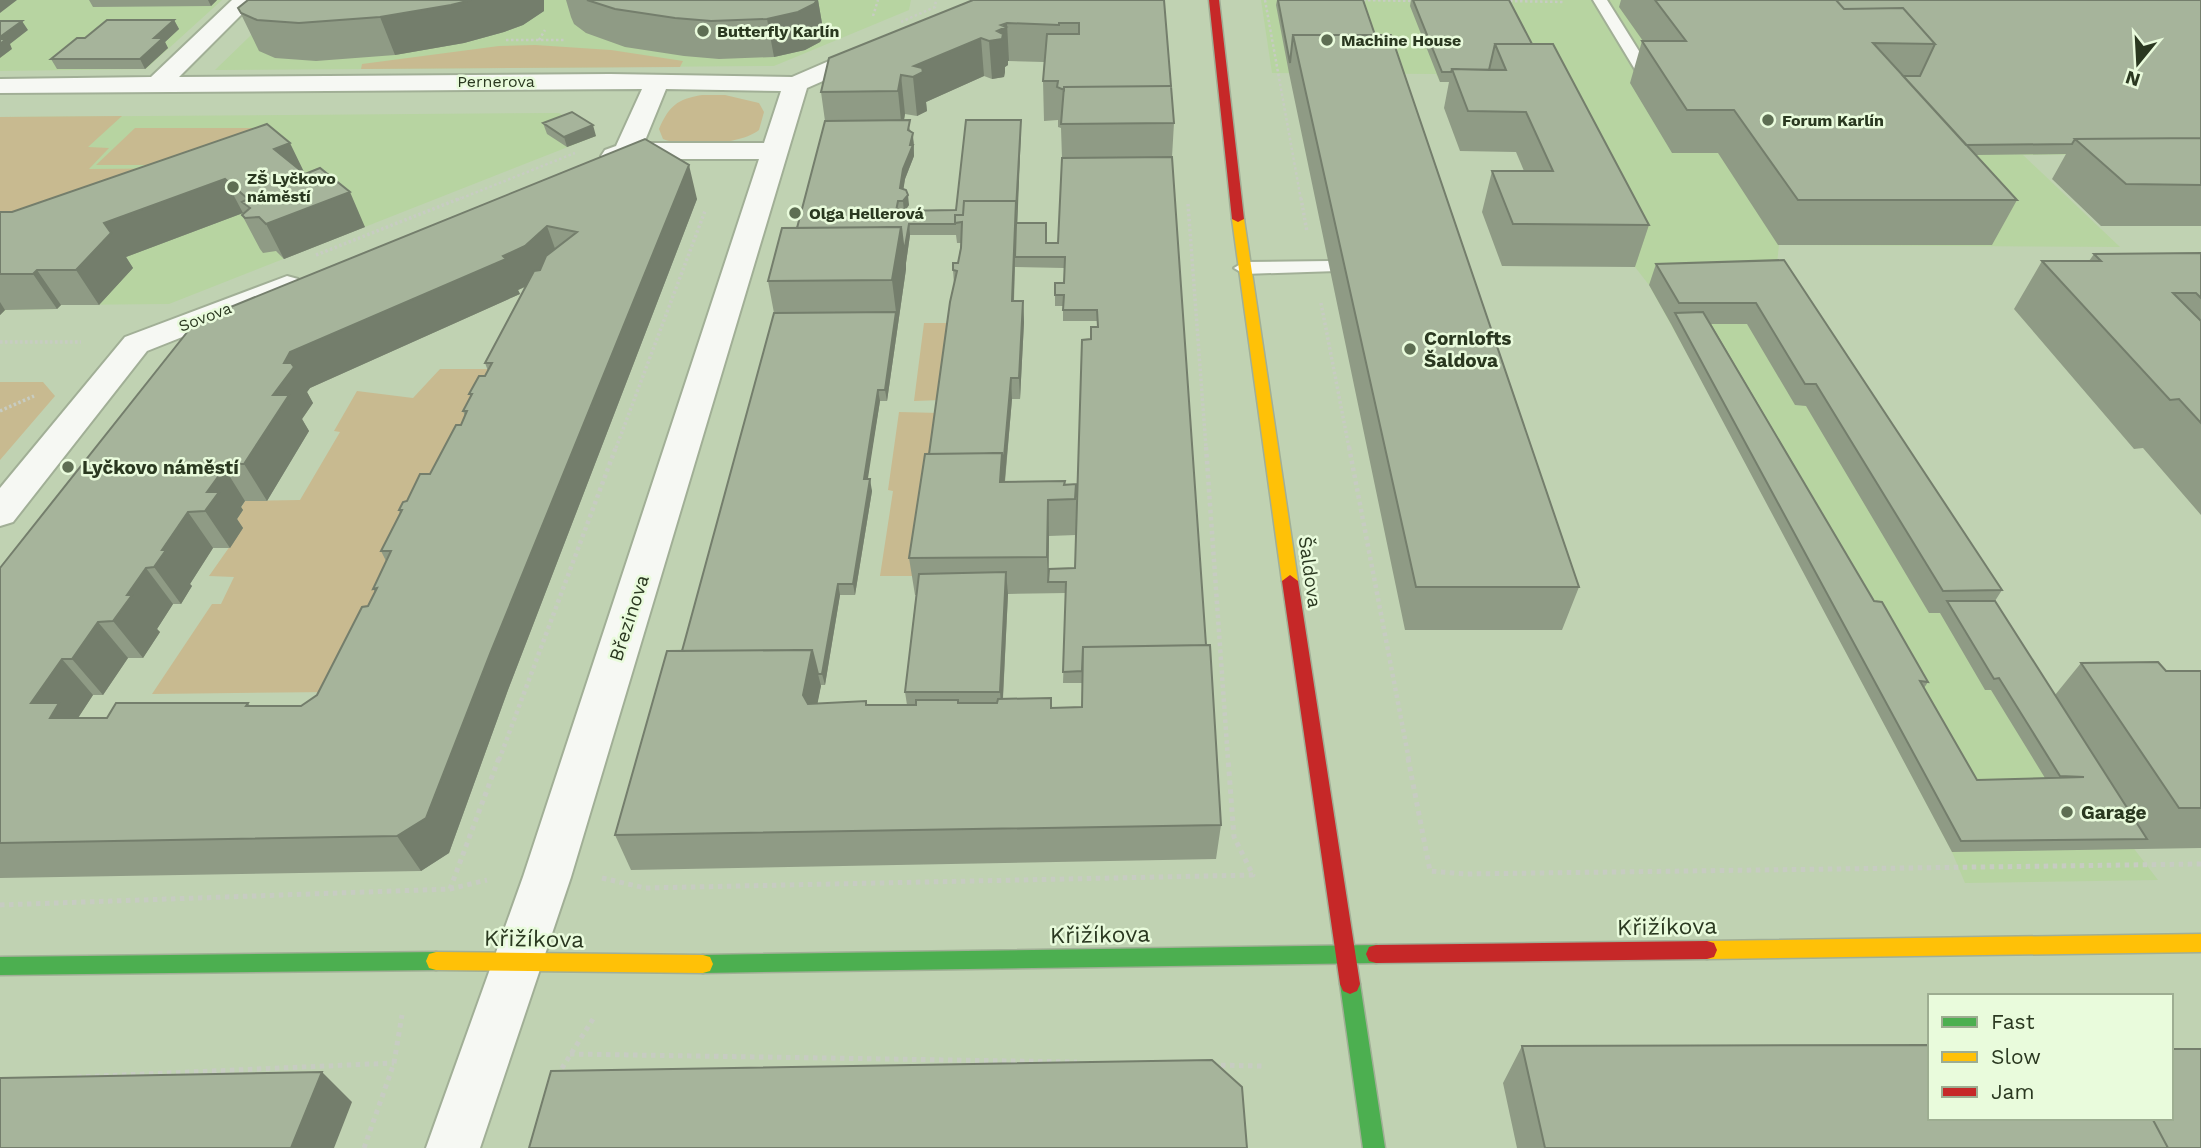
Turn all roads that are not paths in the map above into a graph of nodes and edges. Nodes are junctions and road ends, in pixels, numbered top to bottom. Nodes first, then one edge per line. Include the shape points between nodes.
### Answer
1 (245, 0) edge
2 (1214, 0) edge
3 (1601, 1) edge
4 (893, 42) edge
5 (657, 82) junction
6 (1651, 83) edge
7 (158, 84) junction
8 (796, 84) junction
9 (0, 86) edge
10 (777, 150) junction
11 (627, 151) junction
12 (588, 158) road end
13 (316, 264) road end
14 (1322, 267) road end
15 (1244, 268) junction
16 (0, 513) edge
17 (2201, 943) edge
18 (1345, 954) junction
19 (517, 960) junction
20 (0, 966) edge
21 (453, 1148) edge
22 (1374, 1148) edge

1 - 7 street
2 - 15 street, Šaldova
3 - 6 lane
4 - 8 street, Pernerova
5 - 7 street, Pernerova
5 - 8 street, Pernerova
5 - 11 street
7 - 9 street, Pernerova
8 - 10 street, Březinova
10 - 11 street
10 - 19 street, Březinova via 548,877
11 - 12 street
13 - 16 street, Sovova via 135,344
14 - 15 lane
15 - 18 street, Šaldova
17 - 18 street, Křižíkova
18 - 19 street, Křižíkova via 617,965
18 - 22 street, Šaldova
19 - 20 street, Křižíkova
19 - 21 street, Březinova

